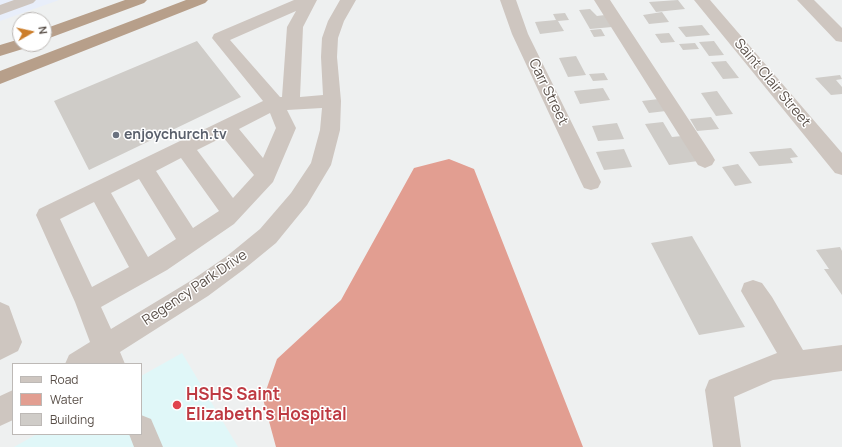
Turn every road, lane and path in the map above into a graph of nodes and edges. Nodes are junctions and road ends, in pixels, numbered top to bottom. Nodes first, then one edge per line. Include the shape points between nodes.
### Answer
1 (28, 0) edge
2 (139, 0) edge
3 (200, 0) edge
4 (308, 0) edge
5 (348, 0) edge
6 (508, 0) edge
7 (513, 0) edge
8 (602, 0) edge
9 (702, 0) edge
10 (805, 0) edge
11 (0, 10) edge
12 (52, 32) edge
13 (842, 36) edge
14 (12, 47) edge
15 (0, 52) edge
16 (0, 78) edge
17 (332, 101) junction
18 (283, 103) junction
19 (226, 127) junction
20 (184, 148) junction
21 (705, 160) dead end
22 (842, 167) edge
23 (143, 168) junction
24 (266, 176) junction
25 (591, 182) dead end
26 (98, 190) junction
27 (232, 213) junction
28 (190, 242) junction
29 (144, 271) junction
30 (752, 291) dead end
31 (87, 302) junction
32 (0, 314) edge
33 (0, 347) edge
34 (108, 356) edge
35 (842, 358) edge
36 (82, 363) edge
37 (797, 364) junction
38 (12, 405) edge
39 (0, 412) edge
40 (142, 431) edge
41 (149, 447) edge
42 (727, 447) edge

1 - 11 street
2 - 12 highway
3 - 16 highway
4 - 18 street via 295,27
4 - 18 street via 220,38
5 - 17 street, Regency Park Drive via 330,38
6 - 7 street
6 - 25 street, Carr Street via 520,34
8 - 21 street
9 - 22 street, Saint Clair Street
10 - 13 street
14 - 15 highway
17 - 18 street
17 - 34 street, Regency Park Drive via 330,130 320,165 299,199 268,236
18 - 19 street
18 - 24 street via 286,128
19 - 20 street
19 - 24 street
20 - 23 street
20 - 27 street
23 - 26 street
23 - 28 street
24 - 27 street
26 - 29 street
26 - 31 street via 47,215
27 - 28 street
28 - 29 street
29 - 31 street
30 - 37 street via 763,305
31 - 34 street
32 - 33 street via 9,342
34 - 36 street, Regency Park Drive
35 - 37 street
37 - 42 street via 772,367 719,390
38 - 39 street
40 - 41 street

